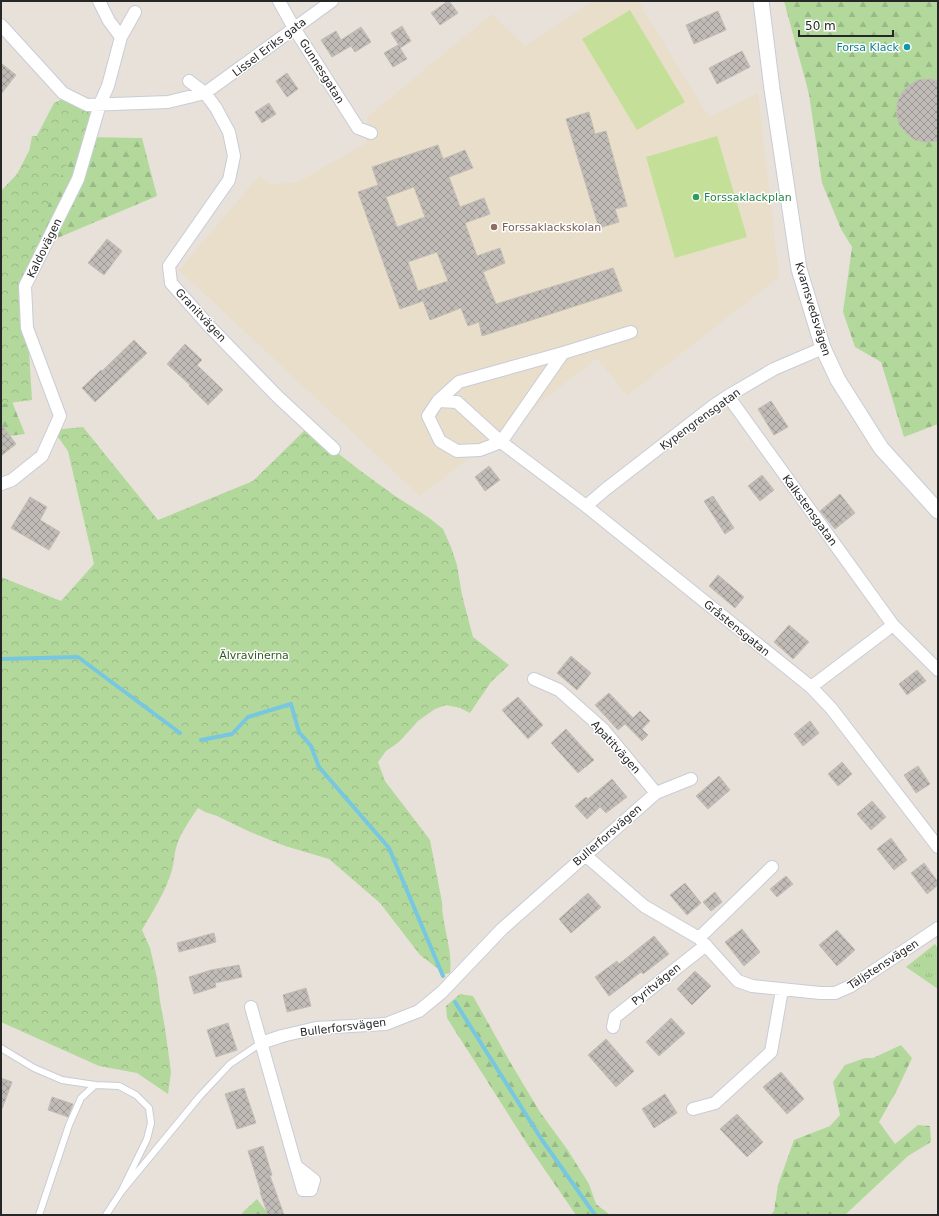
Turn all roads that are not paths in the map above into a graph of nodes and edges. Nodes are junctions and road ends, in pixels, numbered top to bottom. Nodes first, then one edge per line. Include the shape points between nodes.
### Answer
1 (99, 1) edge
2 (279, 1) edge
3 (332, 1) edge
4 (761, 1) edge
5 (134, 12) dead end
6 (294, 28) junction
7 (3, 30) edge
8 (121, 37) junction
9 (189, 81) dead end
10 (205, 93) junction
11 (100, 104) junction
12 (371, 133) dead end
13 (631, 332) dead end
14 (823, 348) junction
15 (563, 353) junction
16 (728, 396) junction
17 (438, 401) junction
18 (501, 442) junction
19 (334, 449) dead end
20 (1, 484) edge
21 (586, 506) junction
22 (938, 511) edge
23 (893, 625) junction
24 (938, 670) edge
25 (534, 679) dead end
26 (811, 687) junction
27 (690, 780) dead end
28 (656, 793) junction
29 (938, 847) edge
30 (585, 855) junction
31 (772, 867) dead end
32 (938, 928) edge
33 (702, 941) junction
34 (782, 990) junction
35 (251, 1007) dead end
36 (613, 1027) dead end
37 (261, 1043) junction
38 (1, 1048) edge
39 (95, 1085) junction
40 (693, 1109) dead end
41 (296, 1166) dead end
42 (121, 1192) junction
43 (39, 1215) edge
44 (106, 1215) edge

1 - 8 street
2 - 6 street, Gunnesgatan
3 - 6 street, Lissel Eriks gata
4 - 14 street, Kvarnsvedsvägen via 799,269
5 - 8 street, Kaldovägen
6 - 10 street, Lissel Eriks gata
6 - 12 street, Gunnesgatan via 358,128
7 - 11 street via 63,93 87,106
8 - 11 street, Kaldovägen via 108,86
9 - 10 street, Granitvägen
10 - 11 street via 168,102
10 - 19 street, Granitvägen via 229,132 234,156 229,180 169,266 171,283 278,397
11 - 20 street, Kaldovägen via 78,179 26,286 27,328 60,416 42,456 12,480
13 - 15 street
14 - 16 street, Kypengrensgatan via 774,369
14 - 22 street, Kvarnsvedsvägen via 838,380 881,448
15 - 17 street via 459,382
15 - 18 street
16 - 21 street, Kypengrensgatan
16 - 23 street, Kalkstensgatan
17 - 18 street, Gråstensgatan via 457,402
17 - 18 street via 428,416 440,441 457,451 480,450
18 - 21 street, Gråstensgatan
21 - 26 street, Gråstensgatan
23 - 24 street, Kalkstensgatan
23 - 26 street
25 - 28 street, Apatitvägen via 559,690 603,729
26 - 29 street, Gråstensgatan via 832,708
27 - 28 street, Bullerforsvägen
28 - 30 street, Bullerforsvägen
30 - 33 street, Täljstensvägen via 644,906
30 - 37 street, Bullerforsvägen via 502,929 442,992 419,1011 386,1024 316,1028
31 - 33 street, Pyritvägen
32 - 34 street, Täljstensvägen via 851,986 835,993
33 - 34 street, Täljstensvägen via 738,981 752,986
33 - 36 street, Pyritvägen via 615,1017
34 - 40 street via 771,1052 715,1103
35 - 37 street
37 - 41 street
37 - 42 lane, Bullerforsvägen via 230,1064 200,1096
38 - 39 lane via 34,1068 62,1080
39 - 42 lane via 119,1086 136,1095 148,1108 152,1123
39 - 43 lane via 81,1098 72,1118
42 - 44 lane, Bullerforsvägen

